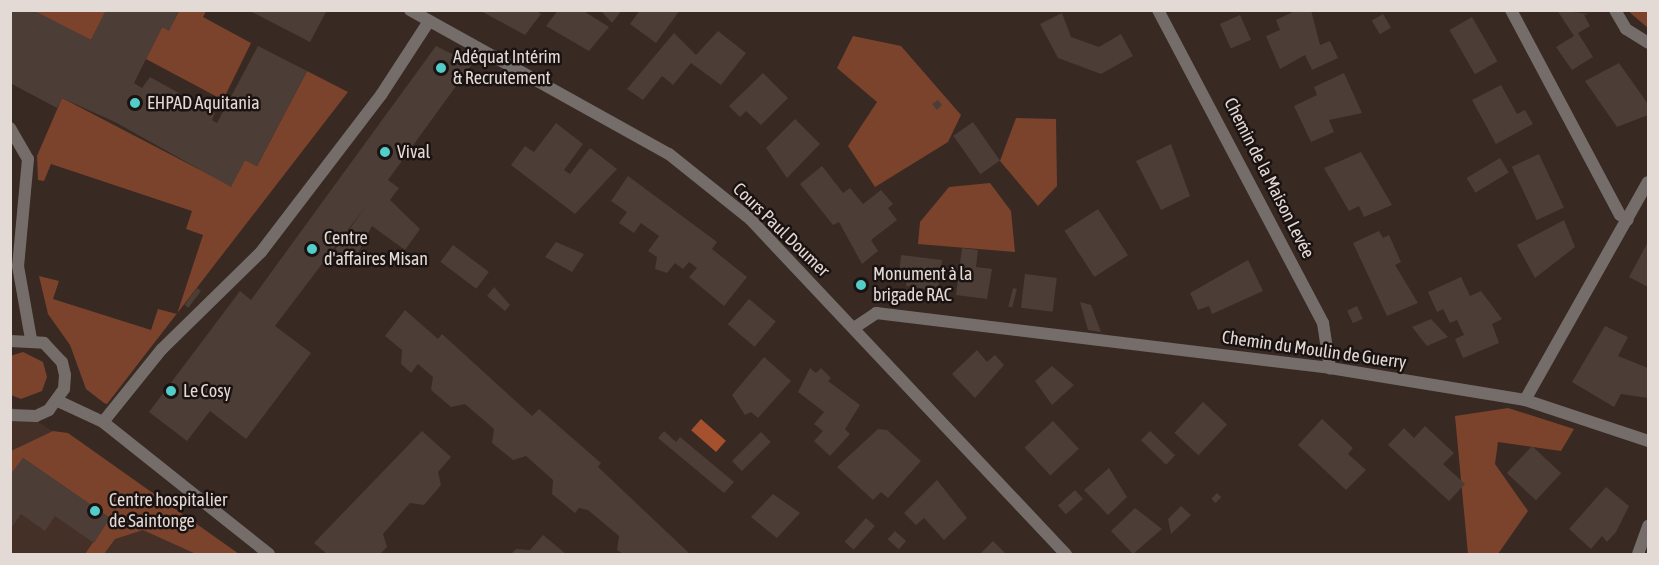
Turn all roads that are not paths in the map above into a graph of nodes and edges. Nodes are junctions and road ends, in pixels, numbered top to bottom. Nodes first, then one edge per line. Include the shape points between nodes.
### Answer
1 (410, 10) edge
2 (1158, 10) edge
3 (1511, 10) edge
4 (1615, 10) edge
5 (429, 21) junction
6 (1648, 43) edge
7 (10, 128) edge
8 (1648, 182) edge
9 (1628, 220) junction
10 (854, 328) junction
11 (32, 339) junction
12 (10, 341) edge
13 (1330, 368) junction
14 (1525, 400) junction
15 (58, 401) junction
16 (10, 415) edge
17 (104, 422) junction
18 (1648, 441) edge
19 (1648, 526) edge
20 (269, 555) edge
21 (1066, 555) edge
22 (1638, 555) edge

1 - 5 street, Cours Paul Doumer
2 - 13 street, Chemin de la Maison Levée via 1323,323
3 - 9 street via 1620,215
4 - 6 street via 1626,29
5 - 10 street, Cours Paul Doumer via 669,154 750,219
5 - 17 street via 381,95 261,252 162,349
7 - 11 street via 28,159 18,266
8 - 9 street
9 - 14 street
10 - 13 street, Chemin du Moulin de Guerry via 876,313
10 - 21 street, Cours Paul Doumer
11 - 12 street
11 - 15 street via 44,343 62,362 65,375
13 - 14 street, Chemin du Moulin de Guerry
14 - 18 street, Chemin du Moulin de Guerry
15 - 16 street via 36,416
15 - 17 street
17 - 20 street
19 - 22 street

